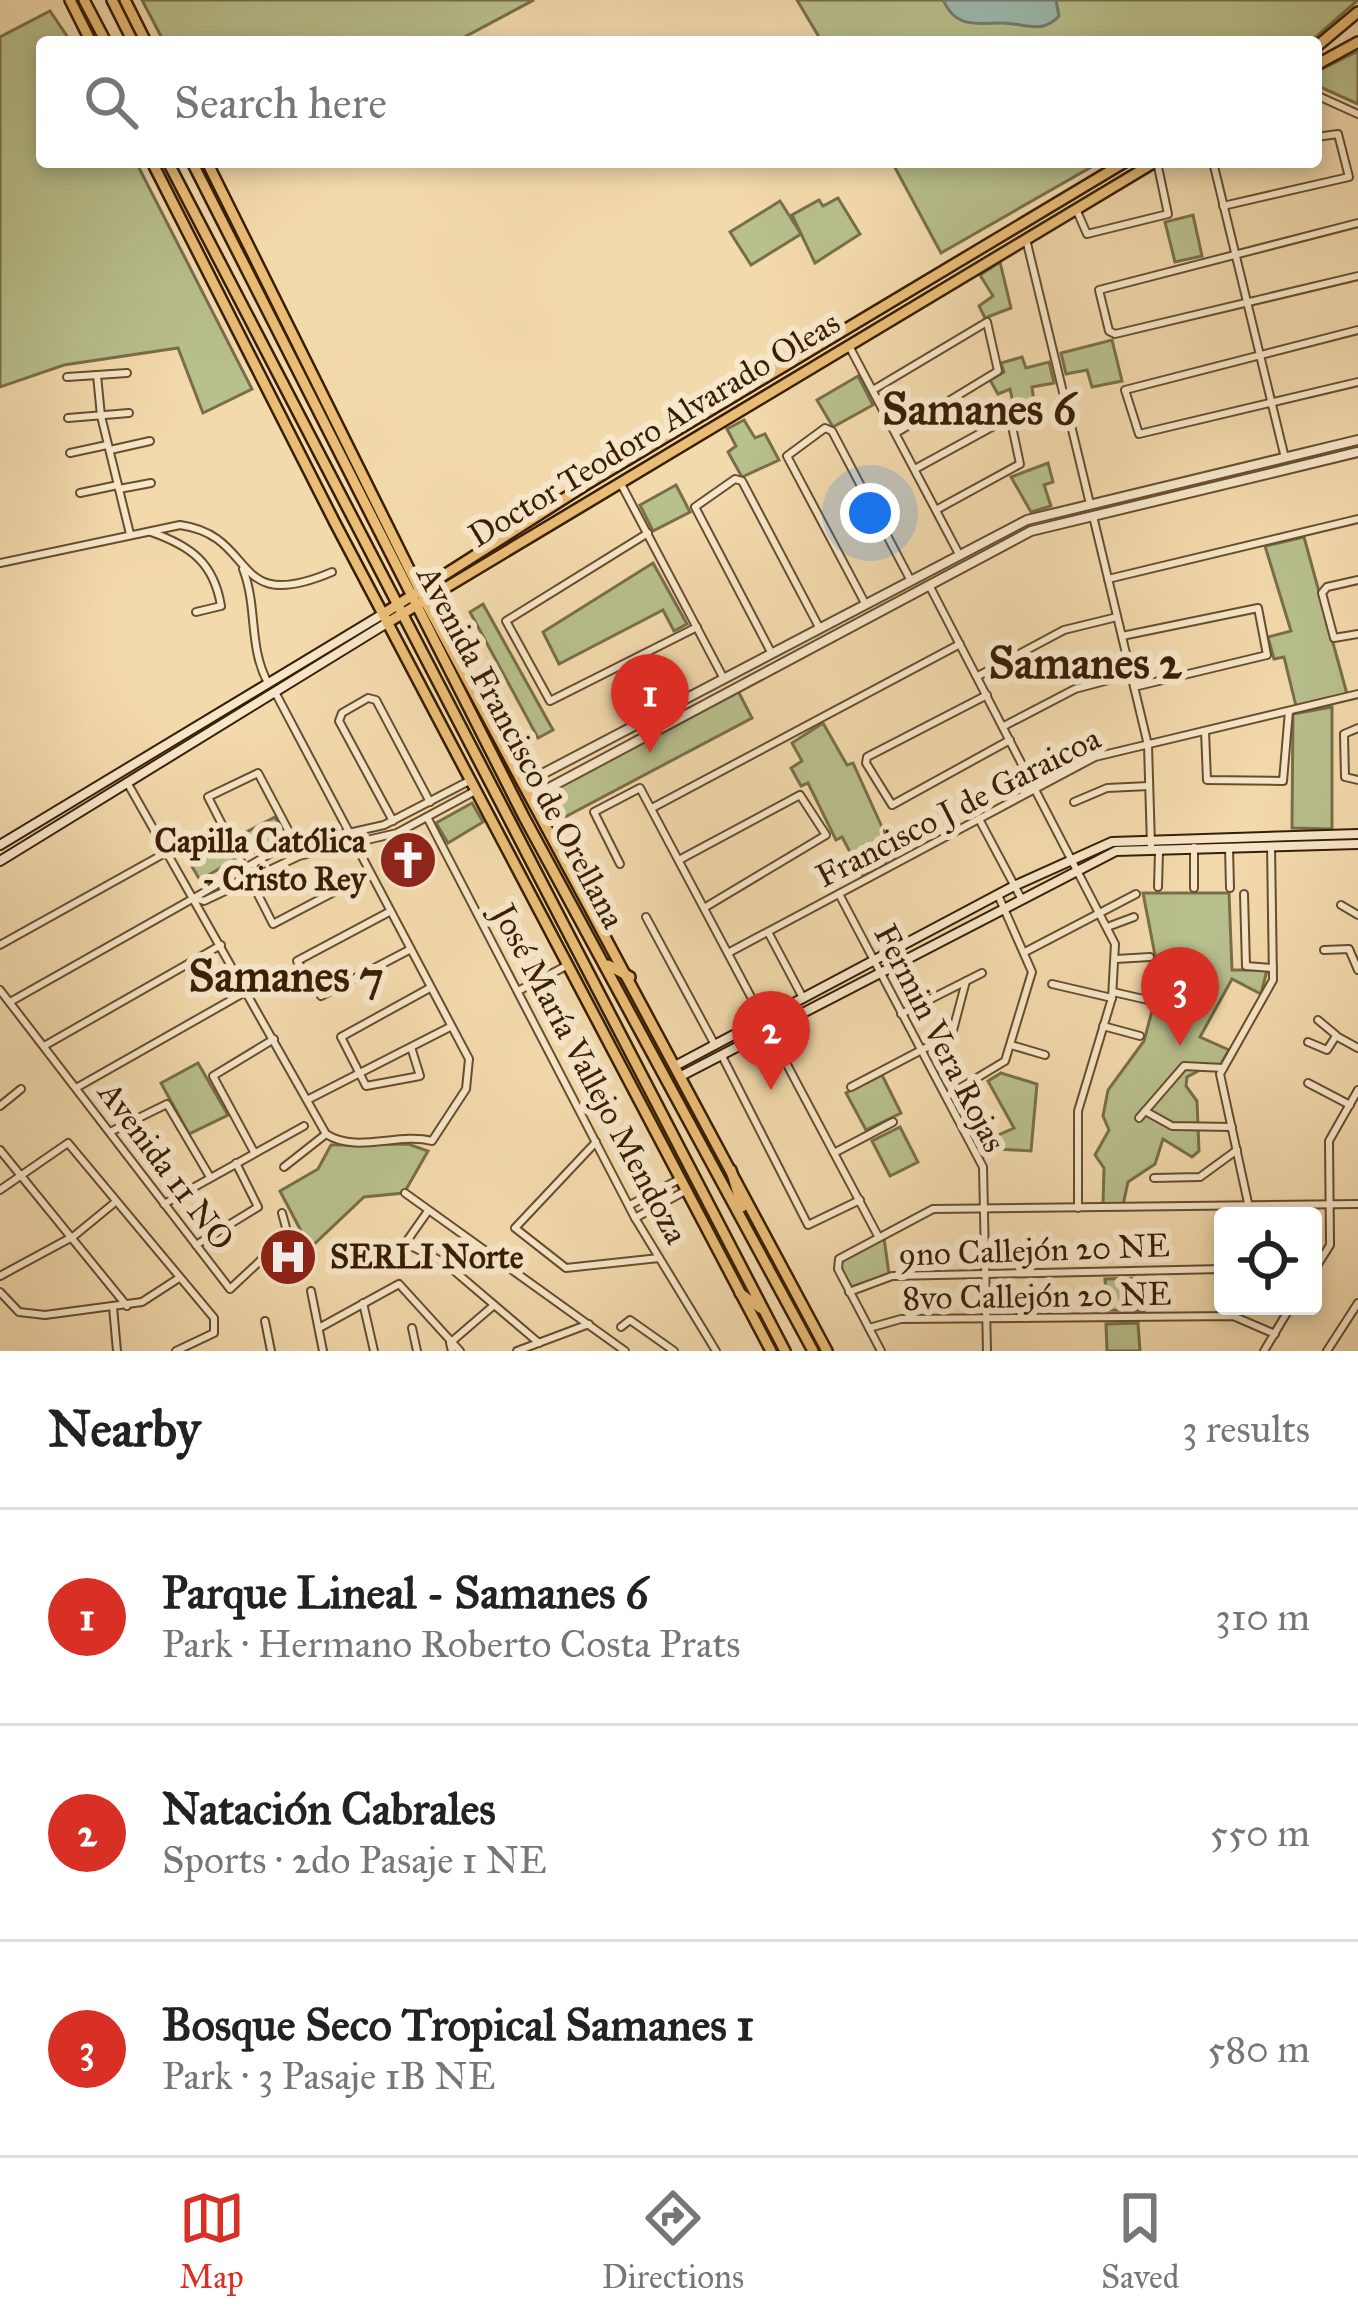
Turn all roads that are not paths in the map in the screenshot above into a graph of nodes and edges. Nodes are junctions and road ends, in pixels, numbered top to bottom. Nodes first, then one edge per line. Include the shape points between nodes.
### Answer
1 (70, 0) edge
2 (85, 0) edge
3 (112, 0) edge
4 (125, 0) edge
5 (1358, 12) edge
6 (88, 36) edge
7 (103, 36) edge
8 (130, 36) edge
9 (143, 36) edge
10 (1322, 42) edge
11 (1358, 42) edge
12 (1322, 62) edge
13 (1322, 98) edge
14 (1358, 114) edge
15 (1322, 136) edge
16 (155, 168) edge
17 (170, 168) edge
18 (195, 168) edge
19 (210, 168) edge
20 (1115, 168) edge
21 (1146, 168) edge
22 (1157, 168) edge
23 (1214, 168) edge
24 (1223, 206) junction
25 (1076, 209) junction
26 (1358, 223) edge
27 (1026, 239) junction
28 (1234, 252) junction
29 (1358, 276) edge
30 (1247, 302) junction
31 (1358, 330) edge
32 (847, 343) junction
33 (1259, 354) junction
34 (127, 373) dead end
35 (98, 375) junction
36 (68, 377) dead end
37 (1358, 382) edge
38 (873, 390) junction
39 (1272, 403) junction
40 (129, 413) dead end
41 (101, 416) junction
42 (68, 418) dead end
43 (896, 434) junction
44 (1358, 440) edge
45 (150, 441) dead end
46 (109, 447) junction
47 (1336, 451) junction
48 (1358, 452) edge
49 (70, 453) dead end
50 (1285, 458) junction
51 (915, 469) junction
52 (620, 480) junction
53 (151, 482) dead end
54 (119, 487) junction
55 (80, 494) dead end
56 (1090, 504) junction
57 (936, 510) junction
58 (1093, 515) junction
59 (1358, 519) edge
60 (148, 531) junction
61 (648, 533) junction
62 (130, 534) junction
63 (960, 556) junction
64 (0, 563) edge
65 (241, 566) junction
66 (332, 572) dead end
67 (1108, 579) junction
68 (1358, 580) edge
69 (911, 581) junction
70 (929, 585) junction
71 (420, 589) junction
72 (417, 601) junction
73 (866, 605) junction
74 (397, 611) junction
75 (196, 612) dead end
76 (1117, 616) junction
77 (385, 618) junction
78 (841, 618) junction
79 (697, 627) junction
80 (820, 629) junction
81 (846, 629) junction
82 (1358, 634) edge
83 (1122, 636) junction
84 (960, 644) junction
85 (772, 654) junction
86 (1131, 674) junction
87 (977, 676) junction
88 (724, 679) junction
89 (1134, 687) junction
90 (272, 688) junction
91 (1358, 694) edge
92 (987, 695) junction
93 (1289, 711) junction
94 (653, 716) junction
95 (1004, 726) junction
96 (659, 728) junction
97 (1358, 728) edge
98 (1205, 731) junction
99 (1011, 739) junction
100 (1148, 745) junction
101 (1358, 780) edge
102 (525, 783) junction
103 (128, 784) junction
104 (473, 786) junction
105 (1149, 786) junction
106 (1037, 788) junction
107 (532, 797) junction
108 (430, 802) junction
109 (1074, 802) dead end
110 (652, 808) junction
111 (427, 817) junction
112 (979, 819) junction
113 (393, 821) junction
114 (348, 833) junction
115 (1358, 834) edge
116 (295, 843) junction
117 (0, 844) edge
118 (354, 844) junction
119 (1153, 844) junction
120 (1358, 844) edge
121 (1271, 846) junction
122 (1194, 847) junction
123 (1229, 847) junction
124 (167, 852) junction
125 (680, 860) junction
126 (0, 861) edge
127 (1077, 864) junction
128 (620, 865) dead end
129 (243, 868) junction
130 (370, 874) junction
131 (250, 881) junction
132 (1014, 886) junction
133 (1158, 887) dead end
134 (1194, 887) dead end
135 (1230, 888) dead end
136 (839, 894) junction
137 (1136, 894) dead end
138 (1244, 894) dead end
139 (998, 895) junction
140 (194, 898) junction
141 (1021, 898) junction
142 (1341, 905) dead end
143 (1004, 906) junction
144 (704, 908) junction
145 (1102, 910) junction
146 (389, 912) junction
147 (1358, 915) edge
148 (646, 917) dead end
149 (1134, 917) dead end
150 (1110, 926) junction
151 (768, 932) junction
152 (0, 945) edge
153 (221, 945) junction
154 (409, 950) junction
155 (1324, 950) dead end
156 (1025, 952) junction
157 (728, 953) junction
158 (1150, 957) dead end
159 (1116, 958) junction
160 (873, 961) junction
161 (605, 963) junction
162 (568, 965) junction
163 (1273, 968) junction
164 (1358, 970) edge
165 (878, 972) junction
166 (982, 973) dead end
167 (629, 977) junction
168 (966, 981) junction
169 (1052, 984) dead end
170 (429, 988) junction
171 (0, 990) edge
172 (247, 991) junction
173 (518, 991) junction
174 (1112, 995) junction
175 (803, 998) junction
176 (1148, 1000) dead end
177 (10, 1002) junction
178 (901, 1013) junction
179 (763, 1019) junction
180 (1318, 1020) dead end
181 (1103, 1026) junction
182 (451, 1027) junction
183 (768, 1030) junction
184 (1140, 1036) dead end
185 (1336, 1036) junction
186 (274, 1039) junction
187 (1308, 1042) dead end
188 (715, 1045) junction
189 (1011, 1045) junction
190 (44, 1046) junction
191 (411, 1047) junction
192 (921, 1048) junction
193 (1358, 1048) edge
194 (722, 1054) junction
195 (1045, 1055) dead end
196 (1223, 1068) junction
197 (678, 1071) junction
198 (359, 1075) junction
199 (1308, 1083) dead end
200 (851, 1087) dead end
201 (76, 1088) junction
202 (21, 1089) dead end
203 (1358, 1090) edge
204 (946, 1096) junction
205 (308, 1100) junction
206 (1350, 1105) junction
207 (0, 1106) edge
208 (893, 1122) dead end
209 (304, 1126) dead end
210 (1232, 1127) junction
211 (110, 1132) junction
212 (326, 1133) junction
213 (596, 1142) junction
214 (1237, 1149) junction
215 (0, 1150) edge
216 (834, 1153) junction
217 (255, 1154) junction
218 (236, 1163) junction
219 (284, 1167) dead end
220 (731, 1170) junction
221 (21, 1174) junction
222 (210, 1177) junction
223 (1154, 1178) dead end
224 (683, 1185) junction
225 (0, 1190) edge
226 (405, 1193) dead end
227 (860, 1200) junction
228 (114, 1203) junction
229 (1249, 1203) junction
230 (164, 1204) junction
231 (1329, 1204) junction
232 (1358, 1204) edge
233 (629, 1206) junction
234 (1078, 1208) junction
235 (987, 1209) junction
236 (428, 1211) junction
237 (281, 1213) dead end
238 (635, 1218) junction
239 (746, 1224) junction
240 (74, 1236) junction
241 (878, 1236) junction
242 (405, 1243) junction
243 (196, 1245) junction
244 (397, 1255) dead end
245 (659, 1258) junction
246 (1322, 1258) edge
247 (1214, 1269) edge
248 (986, 1272) junction
249 (0, 1276) edge
250 (178, 1278) junction
251 (311, 1291) dead end
252 (0, 1292) edge
253 (849, 1292) junction
254 (740, 1293) junction
255 (363, 1303) junction
256 (1358, 1303) edge
257 (127, 1306) junction
258 (493, 1306) junction
259 (113, 1307) junction
260 (765, 1313) junction
261 (1286, 1315) edge
262 (987, 1319) junction
263 (265, 1321) dead end
264 (589, 1324) junction
265 (621, 1327) dead end
266 (319, 1328) junction
267 (412, 1328) dead end
268 (869, 1328) junction
269 (1275, 1334) junction
270 (538, 1342) junction
271 (194, 1348) edge
272 (454, 1348) edge
273 (713, 1349) edge
274 (117, 1351) edge
275 (176, 1351) edge
276 (271, 1351) edge
277 (323, 1351) edge
278 (374, 1351) edge
279 (417, 1351) edge
280 (517, 1351) edge
281 (624, 1351) edge
282 (674, 1351) edge
283 (771, 1351) edge
284 (785, 1351) edge
285 (813, 1351) edge
286 (827, 1351) edge
287 (881, 1351) edge
288 (987, 1351) edge
289 (1264, 1351) edge
290 (1327, 1351) edge

1 - 6 main road
2 - 7 main road
3 - 8 main road
4 - 9 main road
5 - 10 main road
11 - 12 main road
13 - 14 street
15 - 24 street via 1338,134 1349,177
16 - 77 main road, Avenida Francisco de Orellana
17 - 74 main road, Avenida Francisco de Orellana
18 - 72 main road, Avenida Francisco de Orellana
19 - 71 main road, Avenida Francisco de Orellana
20 - 71 main road, Doctor Teodoro Alvarado Oleas
21 - 25 main road, Doctor Teodoro Alvarado Oleas
22 - 25 street via 1168,214 1088,234
23 - 24 street
24 - 28 street
25 - 27 main road, Doctor Teodoro Alvarado Oleas
26 - 28 street
27 - 32 main road, Doctor Teodoro Alvarado Oleas
27 - 56 street
28 - 30 street
28 - 30 street via 1099,290 1112,334
29 - 30 street
30 - 33 street
31 - 33 street
32 - 38 street
32 - 52 main road, Doctor Teodoro Alvarado Oleas
33 - 39 street
33 - 39 street via 1128,386 1135,431
34 - 35 street
35 - 36 street
35 - 41 street
37 - 39 street
38 - 43 street
38 - 43 street via 988,322 998,370
39 - 50 street
40 - 41 street
41 - 42 street
41 - 46 street
43 - 51 street
44 - 47 main road
45 - 46 street
46 - 49 street
46 - 54 street
47 - 48 main road
47 - 50 main road
47 - 58 main road
50 - 56 main road
51 - 57 street
51 - 57 street via 1010,417 1020,464
52 - 61 street
52 - 72 main road, Doctor Teodoro Alvarado Oleas
53 - 54 street
54 - 55 street
54 - 62 street
56 - 58 street
56 - 63 main road via 1027,520
57 - 63 street
58 - 67 street
58 - 70 main road via 1031,531
59 - 67 street
60 - 62 street
60 - 65 street via 205,529
60 - 75 street via 186,544 217,581 221,606
61 - 79 street
61 - 79 street via 506,621 550,701
62 - 64 street
63 - 69 main road
65 - 66 street via 293,588
65 - 90 street via 256,614 252,640
67 - 76 street
68 - 82 street via 1322,593 1333,635
69 - 73 main road
69 - 73 street via 825,428 787,456
70 - 81 main road
70 - 84 street
71 - 72 main road, Doctor Teodoro Alvarado Oleas
72 - 74 main road, Doctor Teodoro Alvarado Oleas
72 - 102 main road, Avenida Francisco de Orellana
72 - 161 main road, Avenida Francisco de Orellana
73 - 78 main road
74 - 77 main road, Doctor Teodoro Alvarado Oleas
74 - 260 main road, Avenida Francisco de Orellana
76 - 83 street
76 - 87 street via 1064,630
77 - 90 main road, Doctor Teodoro Alvarado Oleas
77 - 104 main road, Avenida Francisco de Orellana
78 - 80 main road
78 - 81 main road
79 - 88 street
80 - 85 main road
80 - 85 street via 735,479 695,507
81 - 96 main road
83 - 86 street
83 - 89 street via 1252,605 1269,651
84 - 87 street
84 - 110 street
85 - 88 main road
86 - 89 street
86 - 95 street via 1075,689
87 - 92 street
88 - 94 main road
89 - 100 street
90 - 103 main road, Doctor Teodoro Alvarado Oleas
90 - 114 street
90 - 117 main road, Doctor Teodoro Alvarado Oleas
91 - 93 street, Francisco J de Garaicoa
92 - 95 street
92 - 99 street via 865,760 892,805
93 - 98 street, Francisco J de Garaicoa
93 - 98 street via 1283,782 1207,780
94 - 96 main road
94 - 102 main road
95 - 99 street
96 - 107 main road
97 - 101 street via 1344,734 1345,776
98 - 100 street, Francisco J de Garaicoa
99 - 106 street
100 - 105 street
100 - 106 street, Francisco J de Garaicoa via 1095,757
102 - 107 main road, Avenida Francisco de Orellana
103 - 124 street
103 - 126 main road, Doctor Teodoro Alvarado Oleas
104 - 108 street
104 - 111 street
104 - 162 main road, Avenida Francisco de Orellana
105 - 109 street via 1107,788
105 - 119 street
106 - 112 street, Francisco J de Garaicoa
106 - 127 street
107 - 167 main road, Avenida Francisco de Orellana
108 - 113 street
108 - 113 street via 368,698 339,721
110 - 125 street
110 - 128 street via 640,788 594,812
111 - 118 street
111 - 173 street, José María Vallejo Mendoza
112 - 132 street
112 - 136 street, Francisco J de Garaicoa
113 - 114 street
114 - 116 street
114 - 118 street
115 - 119 main road
116 - 129 street
116 - 129 street via 251,772 208,797
118 - 130 street
118 - 131 street via 299,856
119 - 122 main road
119 - 127 main road via 1112,842
119 - 133 street
120 - 121 main road
121 - 123 main road
121 - 163 street
122 - 123 main road
122 - 134 street
123 - 135 street
124 - 140 street
124 - 152 street
125 - 144 street
125 - 144 street via 803,795 825,839
127 - 132 main road
127 - 141 main road
127 - 145 street
129 - 131 street
129 - 140 street
130 - 131 street via 273,923
130 - 146 street
131 - 140 street via 204,902
132 - 139 main road
132 - 141 street
136 - 151 street, Francisco J de Garaicoa
136 - 160 street, Fermin Vera Rojas
137 - 145 street
138 - 163 street via 1246,965
139 - 143 street
139 - 160 main road
140 - 153 street
140 - 177 street
141 - 143 main road
142 - 147 street
143 - 156 street
143 - 165 main road
144 - 157 street
145 - 150 street
145 - 156 street
146 - 154 street
146 - 154 street via 297,961 321,996
148 - 188 street
149 - 150 street
150 - 159 street
151 - 157 street, Francisco J de Garaicoa
151 - 175 street
153 - 172 street
153 - 190 street
154 - 170 street
155 - 164 street via 1349,949
156 - 189 street via 1032,972
157 - 179 street
158 - 159 street
159 - 174 street
160 - 165 street, Fermin Vera Rojas
160 - 175 main road
161 - 167 main road
161 - 239 main road, Avenida Francisco de Orellana
162 - 173 street
162 - 224 main road, Avenida Francisco de Orellana
163 - 196 street via 1272,984
165 - 178 street, Fermin Vera Rojas
165 - 183 main road
166 - 168 street
167 - 197 main road, Avenida Francisco de Orellana
168 - 178 street
168 - 192 street via 956,1030
169 - 174 street
170 - 182 street
170 - 198 street via 340,1037
171 - 177 street, Avenida 11 NO
172 - 186 street
172 - 201 street
173 - 213 street, José María Vallejo Mendoza
174 - 176 street
174 - 181 street
175 - 179 main road
177 - 190 street, Avenida 11 NO
178 - 192 street, Fermin Vera Rojas
179 - 183 street
179 - 188 main road
180 - 185 street
181 - 184 street
181 - 234 street via 1078,1111
182 - 191 street
182 - 212 street via 470,1059 471,1078 432,1141 351,1143
183 - 194 main road
183 - 216 street
185 - 187 street via 1326,1051
185 - 193 street
186 - 205 street
186 - 217 street via 213,1076
188 - 197 main road
189 - 195 street
189 - 204 street via 1000,1067
190 - 201 street, Avenida 11 NO
191 - 198 street
191 - 198 street via 422,1071 416,1079 366,1086
192 - 200 street
192 - 204 street, Fermin Vera Rojas
194 - 197 main road
194 - 227 street via 808,1225
196 - 210 street
196 - 210 street via 1184,1066 1142,1114 1172,1126
197 - 220 main road, Avenida Francisco de Orellana
198 - 205 street
199 - 206 street
201 - 211 street, Avenida 11 NO
202 - 207 street
203 - 206 street
204 - 235 street, Fermin Vera Rojas via 982,1167
205 - 212 street
206 - 231 street via 1329,1141
208 - 216 street
209 - 217 street
210 - 214 street
211 - 222 street via 167,1104
211 - 230 street, Avenida 11 NO
212 - 219 street
213 - 233 street, José María Vallejo Mendoza
213 - 245 street via 515,1228 566,1268
214 - 223 street via 1200,1178
214 - 229 street
215 - 221 street
216 - 227 street
217 - 218 street
218 - 222 street
218 - 243 street via 257,1209
220 - 239 main road
220 - 286 main road, Avenida Francisco de Orellana
221 - 225 street
221 - 228 street via 64,1143
221 - 240 street
222 - 230 street
224 - 233 street
224 - 238 street
224 - 254 main road, Avenida Francisco de Orellana
226 - 236 street
227 - 241 street
228 - 240 street
228 - 250 street
229 - 231 street
229 - 234 street
230 - 243 street, Avenida 11 NO
231 - 232 street
231 - 246 street
233 - 238 street, José María Vallejo Mendoza
234 - 235 street
235 - 241 street via 933,1209
235 - 248 street, Fermin Vera Rojas
236 - 242 street
236 - 264 street
237 - 243 street, Avenida 11 NO via 287,1235 233,1289
238 - 245 street, José María Vallejo Mendoza
239 - 285 main road, Avenida Francisco de Orellana
240 - 249 street
240 - 257 street
241 - 253 street via 839,1259
242 - 244 street
242 - 258 street via 445,1264
245 - 273 street, José María Vallejo Mendoza
247 - 248 street, 9no Callejón 20 NE
248 - 253 street, 9no Callejón 20 NE via 892,1276
248 - 262 street, Fermin Vera Rojas
250 - 257 street
250 - 271 street via 218,1326
251 - 266 street
252 - 259 street via 28,1316
253 - 268 street
254 - 260 main road
254 - 283 main road, Avenida Francisco de Orellana
255 - 266 street
255 - 272 street via 399,1284
255 - 278 street
256 - 290 street
257 - 259 street
258 - 270 street
258 - 272 street
259 - 274 street
260 - 284 main road, Avenida Francisco de Orellana
261 - 269 street
262 - 268 street, 8vo Callejón 20 NE via 902,1319
262 - 269 street, 8vo Callejón 20 NE via 1233,1316
262 - 288 street, Fermin Vera Rojas
263 - 276 street
264 - 270 street
264 - 281 street
265 - 282 street via 630,1320
266 - 277 street
267 - 279 street
268 - 287 street
269 - 289 street
270 - 280 street
271 - 275 street

